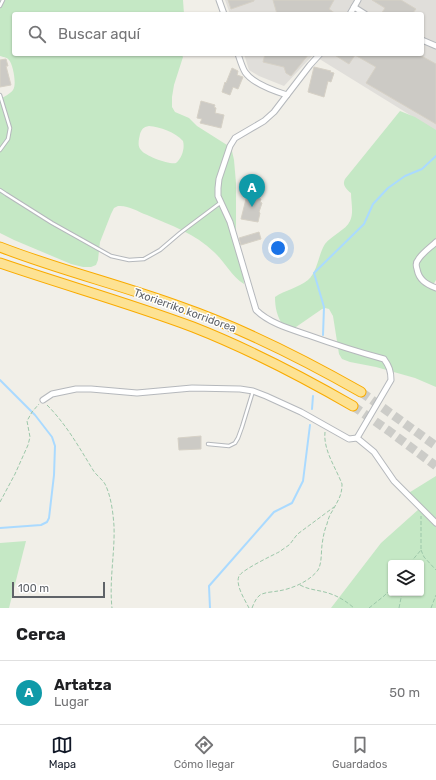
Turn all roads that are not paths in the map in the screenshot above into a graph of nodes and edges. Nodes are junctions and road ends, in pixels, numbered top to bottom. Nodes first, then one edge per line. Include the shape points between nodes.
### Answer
1 (3, 0) edge
2 (218, 0) edge
3 (358, 0) edge
4 (0, 6) edge
5 (354, 7) junction
6 (223, 12) edge
7 (351, 12) edge
8 (362, 12) edge
9 (424, 41) edge
10 (436, 46) edge
11 (239, 56) edge
12 (318, 56) edge
13 (0, 95) edge
14 (287, 95) junction
15 (0, 150) edge
16 (0, 190) edge
17 (221, 203) junction
18 (436, 242) edge
19 (0, 247) edge
20 (0, 263) edge
21 (436, 288) edge
22 (252, 391) junction
23 (361, 392) tunnel mouth
24 (43, 400) road end
25 (353, 406) tunnel mouth
26 (357, 438) junction
27 (208, 444) dead end
28 (436, 523) edge

1 - 4 lane
2 - 6 street
3 - 5 street
5 - 7 street
5 - 8 street
9 - 10 street
11 - 14 street via 244,72 253,81
12 - 14 street
13 - 15 lane via 10,128 8,139
14 - 17 street via 264,121 235,138 230,146 219,183 218,196
16 - 17 lane via 111,256 129,260 144,259 160,250
17 - 26 street via 230,222 256,310 261,315 296,331 384,359 391,380
18 - 21 street via 416,265 420,279
19 - 23 highway, Txorierriko korridorea via 227,324 269,343
20 - 25 highway, Txorierriko korridorea via 221,338
22 - 24 street via 192,388 137,393 76,389 52,394
22 - 26 street via 301,412 349,439
22 - 27 lane via 235,443 229,446
26 - 28 street via 374,452 394,481

